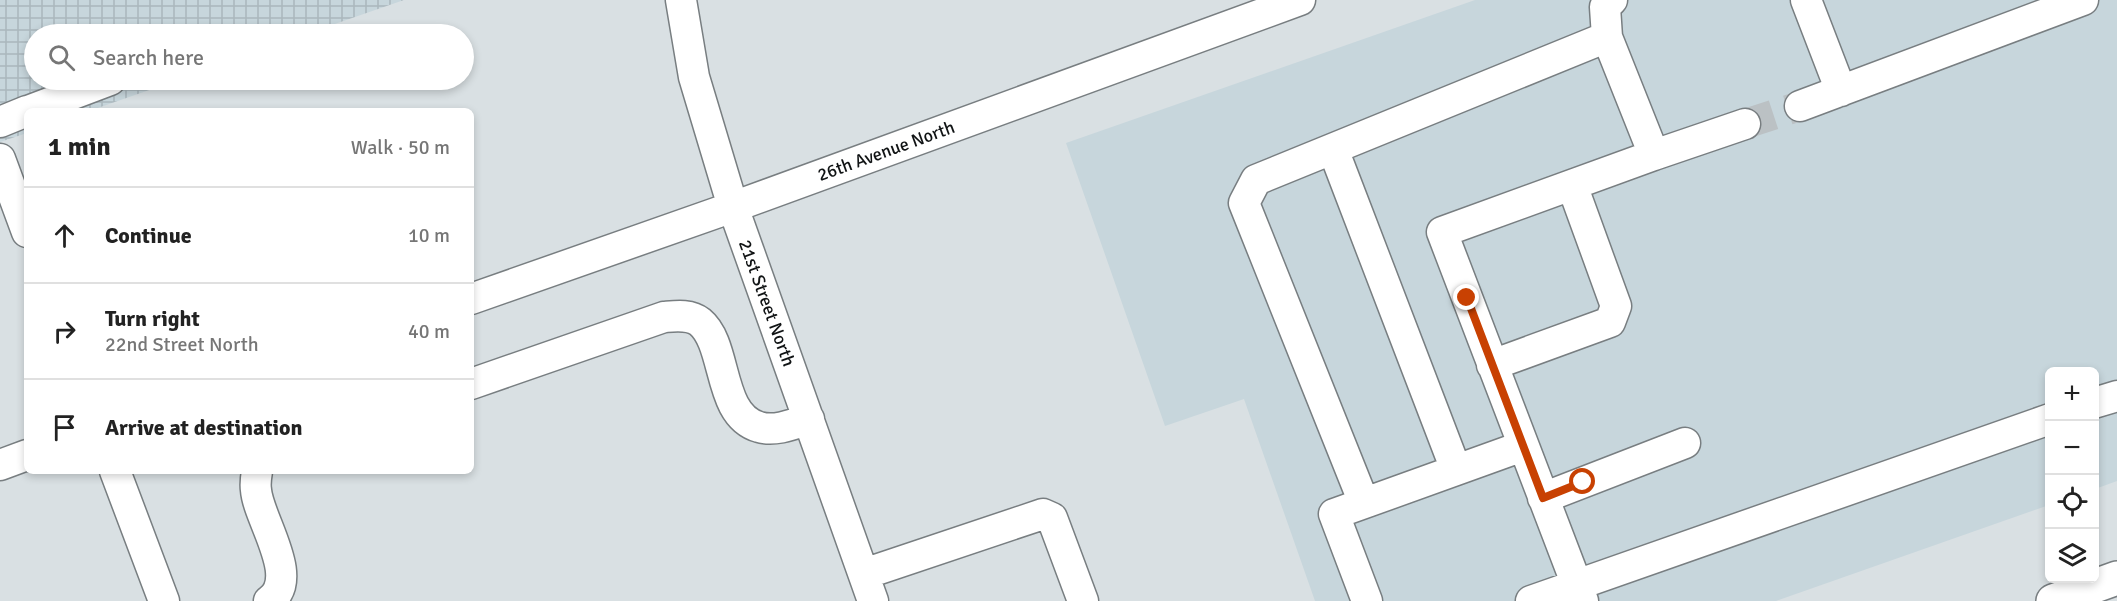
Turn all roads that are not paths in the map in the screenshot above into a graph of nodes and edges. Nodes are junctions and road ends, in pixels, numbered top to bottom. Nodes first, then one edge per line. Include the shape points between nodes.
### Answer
1 (681, 0) edge
2 (1300, 0) edge
3 (1612, 0) edge
4 (1806, 0) edge
5 (2083, 0) edge
6 (1606, 37) junction
7 (84, 90) edge
8 (1841, 91) junction
9 (1800, 106) tunnel mouth
10 (36, 108) edge
11 (24, 113) edge
12 (0, 122) edge
13 (1745, 124) tunnel mouth
14 (1333, 149) junction
15 (1654, 154) junction
16 (0, 159) edge
17 (1572, 185) junction
18 (733, 207) junction
19 (24, 224) edge
20 (474, 298) edge
21 (1492, 365) junction
22 (474, 383) edge
23 (2117, 396) edge
24 (2099, 402) edge
25 (809, 419) junction
26 (2045, 420) edge
27 (1685, 443) dead end
28 (1523, 446) junction
29 (24, 456) edge
30 (0, 465) edge
31 (1456, 470) junction
32 (116, 474) edge
33 (257, 474) edge
34 (1543, 498) junction
35 (1364, 503) junction
36 (2117, 578) edge
37 (869, 587) edge
38 (1579, 593) edge
39 (273, 598) edge
40 (164, 601) edge
41 (1083, 601) edge
42 (1367, 601) edge
43 (1531, 601) edge
44 (2053, 601) edge

1 - 18 street, 21st Street North via 694,77
2 - 18 street, 26th Avenue North
3 - 6 street via 1605,7
4 - 8 street
5 - 8 street
6 - 14 street
6 - 15 street
7 - 10 street
8 - 9 street
11 - 12 street
13 - 15 street
14 - 31 street
14 - 35 street via 1256,180 1244,203
15 - 17 street
16 - 19 street
17 - 21 street via 1616,306 1610,322
17 - 21 street via 1442,232
18 - 20 street, 26th Avenue North
18 - 25 street, 21st Street North
21 - 28 street
22 - 25 street via 664,317 684,316 699,322 710,336 735,409 746,420 760,428 780,428
23 - 24 street
25 - 37 street, 21st Street North
26 - 38 street
27 - 34 street
28 - 31 street
28 - 34 street
29 - 30 street
31 - 35 street
32 - 40 street
33 - 39 street via 255,491 281,567 281,584
34 - 38 street
35 - 42 street via 1334,514
36 - 44 main road
37 - 41 street via 1042,514 1052,518
38 - 43 street

